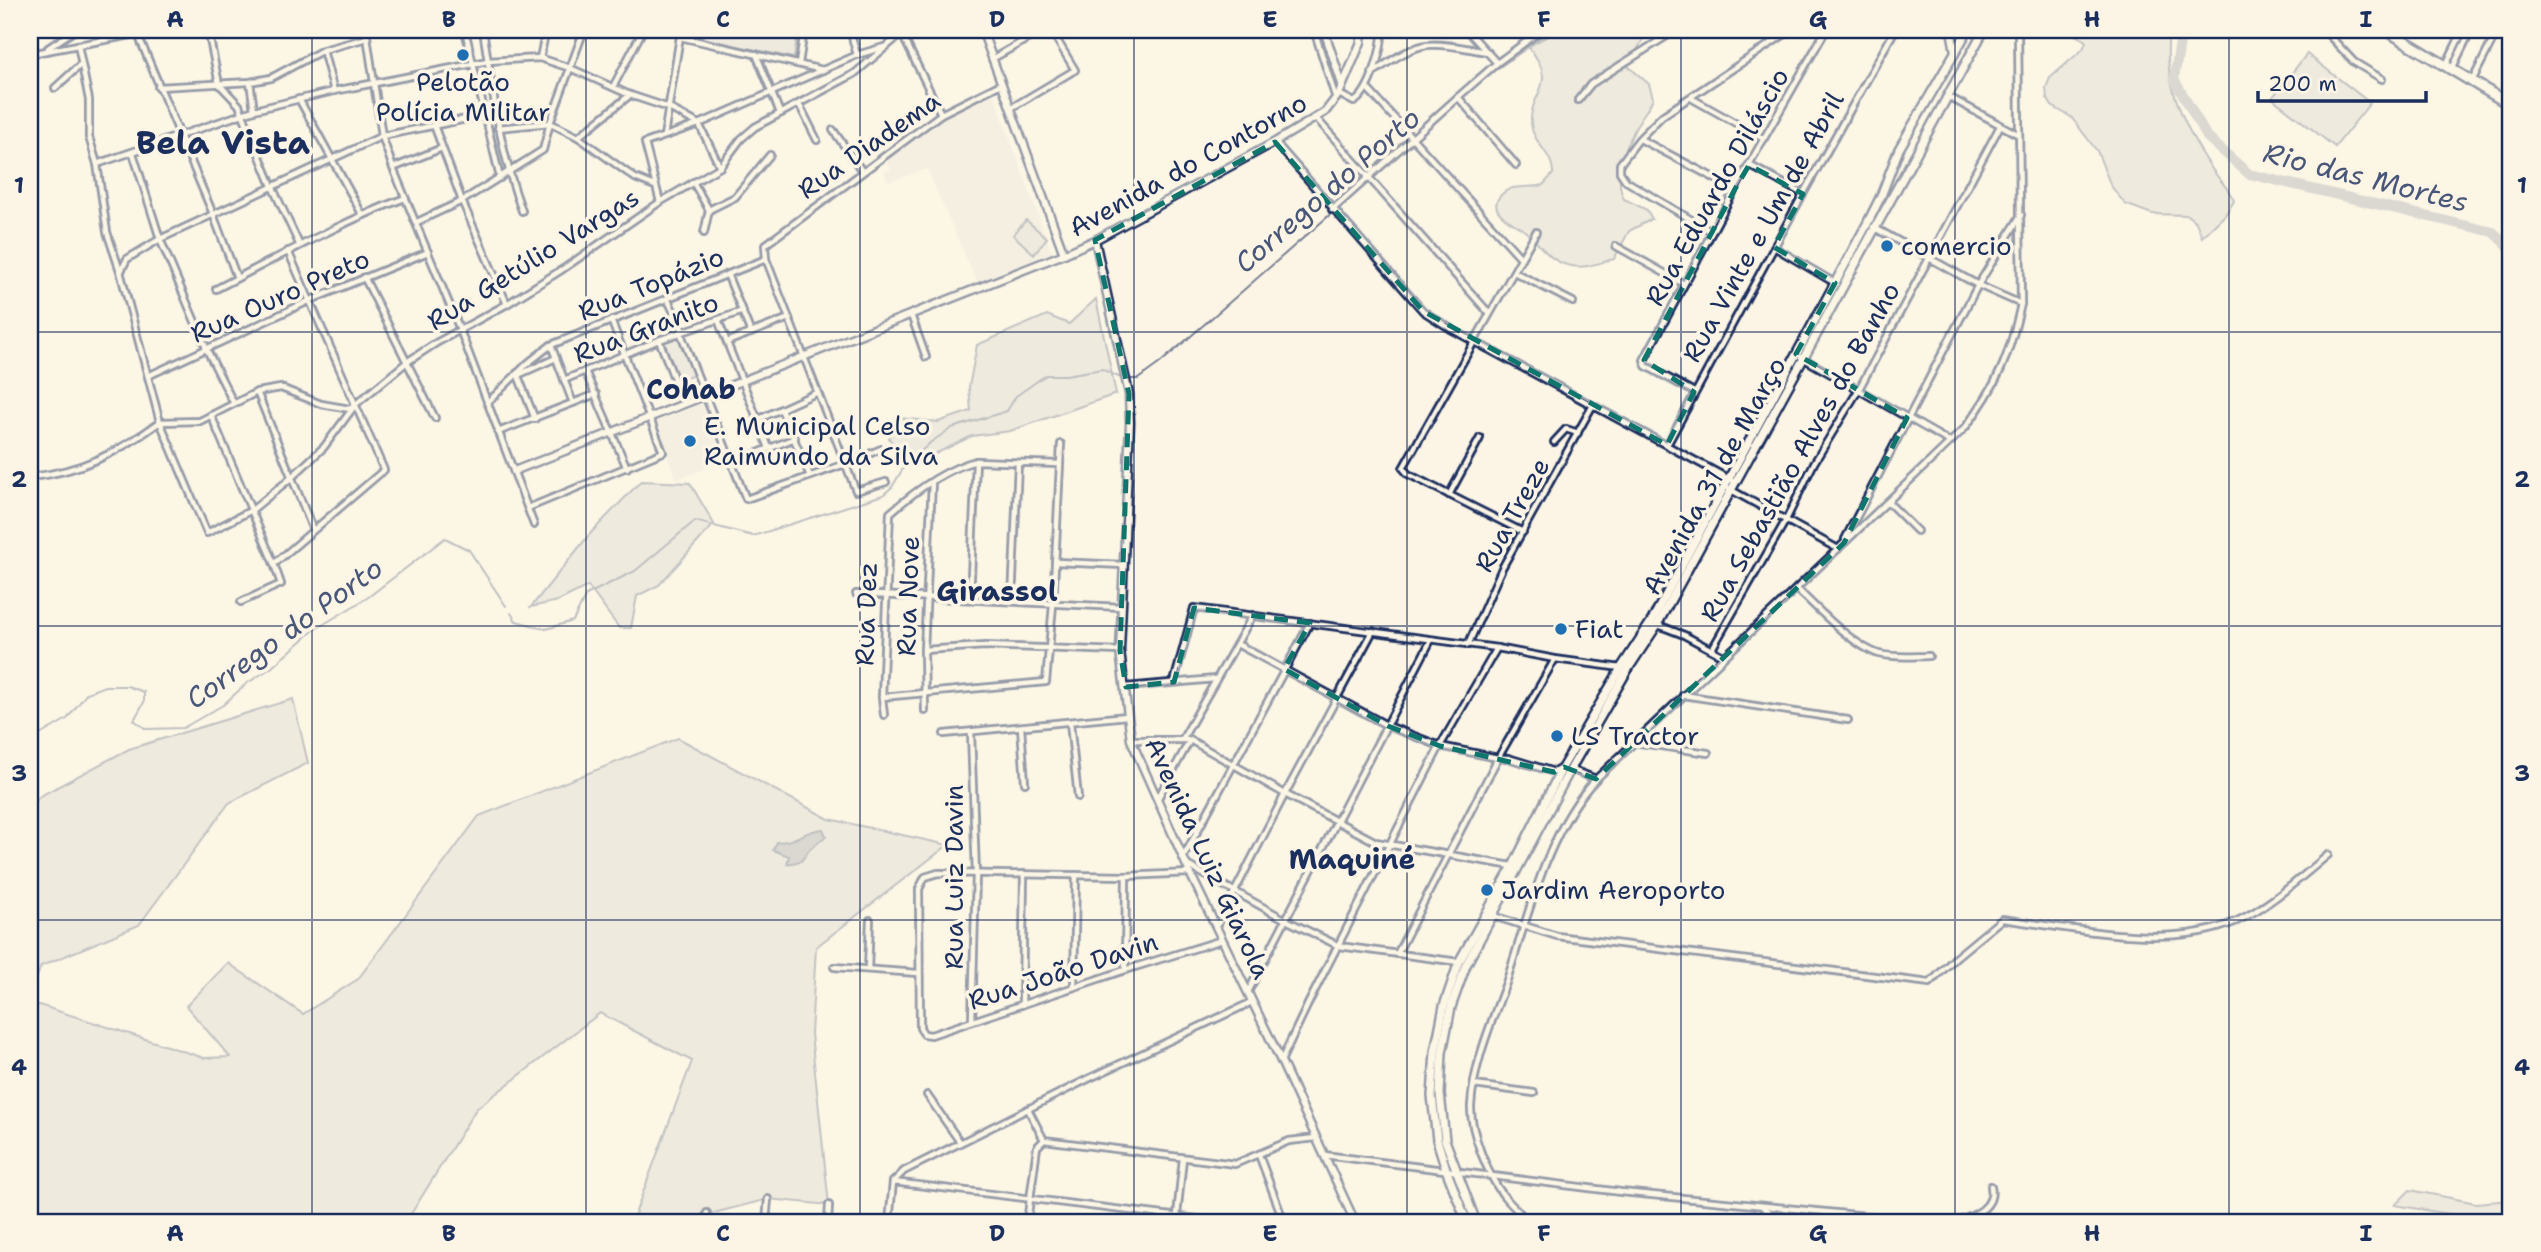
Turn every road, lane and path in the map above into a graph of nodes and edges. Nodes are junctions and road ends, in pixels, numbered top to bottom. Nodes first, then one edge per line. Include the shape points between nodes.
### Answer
1 (75, 30) edge
2 (158, 30) edge
3 (208, 30) edge
4 (366, 30) edge
5 (465, 30) edge
6 (484, 30) edge
7 (546, 30) edge
8 (584, 30) edge
9 (643, 30) edge
10 (681, 30) edge
11 (804, 30) edge
12 (850, 30) edge
13 (982, 30) edge
14 (1043, 30) edge
15 (1051, 30) edge
16 (1314, 30) edge
17 (1324, 30) edge
18 (1362, 30) edge
19 (1382, 30) edge
20 (1467, 30) edge
21 (1542, 30) edge
22 (1676, 30) edge
23 (1791, 30) edge
24 (1826, 30) edge
25 (1895, 30) edge
26 (1951, 30) edge
27 (1968, 30) edge
28 (1984, 30) edge
29 (2018, 30) edge
30 (2324, 30) edge
31 (2386, 30) edge
32 (2463, 30) edge
33 (2471, 30) edge
34 (2498, 30) edge
35 (902, 31) edge
36 (137, 32) edge
37 (680, 37) junction
38 (367, 38) junction
39 (78, 45) junction
40 (886, 46) junction
41 (323, 50) junction
42 (44, 51) junction
43 (1488, 52) junction
44 (1971, 53) junction
45 (30, 54) edge
46 (756, 54) junction
47 (857, 55) junction
48 (1955, 55) junction
49 (540, 58) junction
50 (992, 60) junction
51 (488, 61) junction
52 (1497, 63) junction
53 (474, 64) junction
54 (799, 64) junction
55 (81, 65) junction
56 (570, 68) junction
57 (2448, 69) junction
58 (824, 70) junction
59 (1372, 73) junction
60 (2382, 79) dead end
61 (2472, 81) junction
62 (250, 82) junction
63 (219, 83) junction
64 (376, 84) junction
65 (1001, 84) junction
66 (1342, 84) junction
67 (159, 87) junction
68 (612, 87) junction
69 (55, 88) dead end
70 (1367, 88) junction
71 (334, 91) junction
72 (771, 93) junction
73 (630, 95) junction
74 (1337, 96) junction
75 (1947, 96) junction
76 (1691, 98) junction
77 (299, 99) junction
78 (1459, 99) junction
79 (1578, 100) dead end
80 (2510, 102) edge
81 (799, 104) junction
82 (669, 108) junction
83 (1010, 108) junction
84 (254, 110) junction
85 (243, 113) junction
86 (496, 113) junction
87 (780, 113) junction
88 (942, 114) junction
89 (484, 116) junction
90 (1316, 118) junction
91 (550, 123) junction
92 (699, 124) junction
93 (435, 125) junction
94 (2000, 126) junction
95 (498, 128) junction
96 (833, 130) dead end
97 (180, 135) junction
98 (2019, 135) junction
99 (382, 136) junction
100 (664, 136) junction
101 (1906, 136) junction
102 (578, 137) junction
103 (1414, 139) junction
104 (1639, 139) junction
105 (1764, 139) junction
106 (817, 140) dead end
107 (1925, 140) junction
108 (1275, 142) junction
109 (442, 148) junction
110 (133, 153) junction
111 (770, 155) dead end
112 (333, 158) junction
113 (97, 164) junction
114 (1516, 164) dead end
115 (1749, 165) junction
116 (720, 167) junction
117 (393, 168) junction
118 (862, 171) junction
119 (508, 173) junction
120 (500, 178) junction
121 (1369, 179) junction
122 (693, 182) junction
123 (272, 186) junction
124 (656, 187) junction
125 (1735, 189) junction
126 (1803, 194) junction
127 (405, 198) junction
128 (463, 201) junction
129 (660, 202) junction
130 (709, 210) junction
131 (522, 211) dead end
132 (1334, 211) junction
133 (213, 214) junction
134 (362, 214) junction
135 (2021, 215) junction
136 (417, 222) junction
137 (1870, 225) junction
138 (1536, 232) dead end
139 (1712, 232) junction
140 (704, 233) dead end
141 (160, 239) junction
142 (1095, 240) junction
143 (299, 244) junction
144 (1616, 246) dead end
145 (1774, 247) junction
146 (288, 251) junction
147 (428, 252) junction
148 (1064, 254) junction
149 (1521, 258) junction
150 (766, 259) junction
151 (1930, 259) junction
152 (120, 271) junction
153 (1514, 272) junction
154 (727, 274) junction
155 (364, 277) junction
156 (237, 278) junction
157 (1835, 283) junction
158 (1684, 284) junction
159 (1978, 285) junction
160 (216, 289) dead end
161 (667, 298) junction
162 (311, 300) junction
163 (1573, 302) dead end
164 (506, 304) junction
165 (2021, 304) junction
166 (743, 311) junction
167 (1489, 313) junction
168 (911, 315) junction
169 (789, 318) junction
170 (611, 320) junction
171 (718, 320) junction
172 (460, 330) junction
173 (751, 332) junction
174 (681, 334) junction
175 (659, 340) junction
176 (1474, 341) junction
177 (727, 342) junction
178 (551, 345) junction
179 (207, 350) junction
180 (623, 354) junction
181 (1799, 356) junction
182 (926, 357) dead end
183 (556, 358) junction
184 (804, 358) junction
185 (407, 362) junction
186 (585, 372) junction
187 (518, 374) junction
188 (148, 376) junction
189 (564, 380) junction
190 (743, 381) junction
191 (1858, 389) junction
192 (257, 392) junction
193 (816, 393) junction
194 (1694, 393) junction
195 (596, 394) junction
196 (705, 396) junction
197 (233, 402) junction
198 (487, 403) junction
199 (573, 403) junction
200 (356, 404) junction
201 (684, 404) junction
202 (1593, 405) junction
203 (781, 409) junction
204 (211, 415) junction
205 (649, 417) junction
206 (435, 418) dead end
207 (1908, 418) junction
208 (535, 419) junction
209 (757, 420) junction
210 (160, 422) junction
211 (498, 432) junction
212 (612, 433) junction
213 (1578, 433) junction
214 (1480, 438) dead end
215 (795, 439) junction
216 (1554, 442) dead end
217 (1950, 442) junction
218 (1061, 444) dead end
219 (1667, 445) junction
220 (769, 449) junction
221 (881, 449) dead end
222 (976, 461) junction
223 (733, 463) junction
224 (1018, 463) junction
225 (845, 464) junction
226 (1060, 464) junction
227 (627, 468) junction
228 (514, 471) junction
229 (810, 476) junction
230 (30, 477) edge
231 (291, 478) junction
232 (886, 481) dead end
233 (932, 482) junction
234 (1729, 484) junction
235 (1449, 495) junction
236 (1888, 502) junction
237 (528, 508) junction
238 (252, 510) junction
239 (1786, 520) junction
240 (534, 525) dead end
241 (313, 531) junction
242 (1522, 531) junction
243 (1917, 531) dead end
244 (1844, 544) junction
245 (1838, 548) junction
246 (1055, 562) junction
247 (274, 564) junction
248 (1124, 565) junction
249 (1797, 589) junction
250 (856, 594) dead end
251 (885, 594) junction
252 (927, 596) junction
253 (970, 599) junction
254 (241, 601) dead end
255 (1012, 601) junction
256 (1053, 605) junction
257 (1121, 607) junction
258 (1253, 615) junction
259 (1310, 623) junction
260 (1654, 623) junction
261 (1373, 631) junction
262 (1431, 640) junction
263 (1237, 644) junction
264 (1468, 645) junction
265 (1050, 647) junction
266 (1497, 648) junction
267 (1712, 649) junction
268 (924, 650) junction
269 (1120, 650) junction
270 (1723, 656) junction
271 (1929, 656) dead end
272 (1555, 659) junction
273 (1625, 668) junction
274 (1284, 669) junction
275 (1216, 679) junction
276 (1174, 682) junction
277 (1125, 687) junction
278 (925, 693) junction
279 (1682, 695) junction
280 (882, 697) junction
281 (1338, 699) junction
282 (926, 711) dead end
283 (884, 715) dead end
284 (1127, 716) junction
285 (1848, 720) dead end
286 (1070, 723) junction
287 (1388, 726) junction
288 (1021, 727) junction
289 (971, 733) junction
290 (944, 734) dead end
291 (1182, 738) junction
292 (1132, 740) junction
293 (1190, 740) junction
294 (1634, 742) junction
295 (1440, 746) junction
296 (1708, 753) dead end
297 (1498, 758) junction
298 (1234, 764) junction
299 (1566, 769) junction
300 (1596, 779) junction
301 (1025, 783) dead end
302 (1284, 794) junction
303 (1078, 797) dead end
304 (1157, 799) junction
305 (1337, 823) junction
306 (1391, 844) junction
307 (1448, 854) junction
308 (2328, 855) dead end
309 (1184, 856) junction
310 (1187, 865) junction
311 (1516, 867) junction
312 (1190, 873) junction
313 (976, 874) junction
314 (1024, 874) junction
315 (1076, 875) junction
316 (1126, 876) junction
317 (1235, 892) junction
318 (1490, 914) junction
319 (870, 920) dead end
320 (1286, 920) junction
321 (1217, 926) junction
322 (1525, 926) junction
323 (1222, 940) junction
324 (1339, 946) junction
325 (1397, 954) junction
326 (1463, 964) junction
327 (834, 967) dead end
328 (867, 970) junction
329 (1125, 970) junction
330 (918, 974) junction
331 (1074, 987) junction
332 (1248, 992) junction
333 (1252, 1002) junction
334 (1022, 1005) junction
335 (972, 1021) junction
336 (1282, 1061) junction
337 (1474, 1085) junction
338 (1534, 1093) dead end
339 (927, 1094) dead end
340 (1436, 1095) junction
341 (1028, 1109) junction
342 (1316, 1138) junction
343 (1044, 1140) junction
344 (960, 1142) junction
345 (1259, 1155) junction
346 (1324, 1155) junction
347 (1184, 1158) junction
348 (1447, 1172) junction
349 (1456, 1173) junction
350 (1493, 1177) junction
351 (894, 1182) junction
352 (1991, 1186) dead end
353 (1030, 1197) junction
354 (768, 1199) dead end
355 (829, 1205) dead end
356 (1763, 1207) junction
357 (707, 1213) dead end
358 (1177, 1216) junction
359 (706, 1222) edge
360 (766, 1222) edge
361 (828, 1222) edge
362 (889, 1222) edge
363 (1027, 1222) edge
364 (1221, 1222) edge
365 (1284, 1222) edge
366 (1355, 1222) edge
367 (1468, 1222) edge
368 (1476, 1222) edge
369 (1529, 1222) edge
370 (1781, 1222) edge
371 (1928, 1222) edge
372 (1957, 1222) edge

1 - 42 street
2 - 36 street
3 - 63 street
4 - 38 street
5 - 53 street
6 - 51 street
7 - 49 street
8 - 56 street
9 - 68 street
10 - 37 street
11 - 54 street
12 - 47 street
13 - 50 street
14 - 50 street
15 - 83 street via 1075,70
16 - 74 street
17 - 66 street
18 - 66 street, Avenida do Contorno
19 - 59 street
20 - 43 street
21 - 52 street
22 - 79 street via 1591,84
23 - 76 street
24 - 105 street, Rua Eduardo Diláscio
25 - 126 street, Rua Vinte e Um de Abril
26 - 48 street
27 - 44 main road
27 - 48 main road, Avenida 31 de Março
28 - 44 main road, Avenida 31 de Março
29 - 98 street
30 - 60 street via 2354,62
31 - 57 highway
32 - 57 street
33 - 57 street
34 - 61 street
35 - 40 street, Rua Getúlio Vargas
35 - 88 street
36 - 39 street
36 - 67 street
37 - 46 street
37 - 82 street
38 - 41 street
38 - 64 street
39 - 42 street
39 - 55 street
40 - 47 street
40 - 81 street, Rua Getúlio Vargas via 854,74
41 - 62 street via 271,78
41 - 71 street
42 - 45 street
43 - 52 street
43 - 59 street via 1426,45
44 - 75 main road, Avenida 31 de Março
46 - 54 street
46 - 72 street
47 - 58 street
48 - 101 main road, Avenida 31 de Março
49 - 51 street
49 - 56 street
50 - 65 street
51 - 53 street
51 - 86 street
52 - 78 street
53 - 64 street
53 - 89 street
54 - 58 street
55 - 69 street
55 - 113 street via 89,100 89,137
56 - 68 street
56 - 91 street
57 - 61 highway
58 - 72 street
59 - 70 street
61 - 80 highway
62 - 63 street
62 - 84 street
63 - 67 street
63 - 85 street
64 - 71 street
64 - 99 street
65 - 83 street
65 - 88 street, Rua Diadema
66 - 74 street, Avenida do Contorno
67 - 97 street
68 - 73 street
70 - 74 street via 1354,102
70 - 103 street
71 - 77 street
72 - 87 street
72 - 92 street
73 - 82 street
73 - 102 street
74 - 90 street, Avenida do Contorno
75 - 94 street
75 - 107 main road, Avenida 31 de Março
76 - 104 street via 1662,116
76 - 105 street
77 - 84 street
77 - 112 street
78 - 103 street
78 - 114 street
81 - 87 street, Rua Getúlio Vargas
81 - 106 street
82 - 92 street
82 - 100 street
83 - 148 street
84 - 85 street
85 - 97 street
85 - 123 street
86 - 89 street
86 - 95 street
87 - 116 street, Rua Getúlio Vargas via 741,139
88 - 118 street, Rua Diadema
89 - 93 street
89 - 120 street
90 - 108 street, Avenida do Contorno
90 - 121 street
91 - 95 street
91 - 102 street
91 - 119 street via 543,150
92 - 100 street
92 - 116 street
93 - 99 street
93 - 109 street
94 - 98 street
94 - 151 street, Rua Sebastião Alves do Banho
95 - 119 street
96 - 118 street
97 - 110 street
97 - 133 street
98 - 135 street
99 - 112 street
99 - 117 street
100 - 124 street via 645,143
101 - 107 main road via 1912,146
101 - 137 main road, Avenida 31 de Março
102 - 124 street via 635,178
103 - 121 street
103 - 149 street
104 - 125 street
104 - 139 street via 1619,164 1622,176
105 - 115 street, Rua Eduardo Diláscio
107 - 137 main road, Avenida 31 de Março
108 - 132 street
108 - 142 street, Avenida do Contorno
109 - 117 street
109 - 128 street
110 - 113 street
110 - 141 street
111 - 130 street via 736,197
112 - 123 street
112 - 134 street
113 - 152 street via 107,232
115 - 125 street, Rua Eduardo Diláscio
115 - 126 street
116 - 122 street, Rua Getúlio Vargas
117 - 127 street
118 - 150 street, Rua Diadema via 765,245
119 - 120 street
119 - 131 street
120 - 128 street
121 - 132 street
121 - 167 street
122 - 129 street, Rua Getúlio Vargas
122 - 130 street
123 - 133 street
123 - 143 street
124 - 129 street
125 - 139 street, Rua Eduardo Diláscio
126 - 145 street, Rua Vinte e Um de Abril
127 - 134 street
127 - 136 street
128 - 136 street
128 - 164 street
129 - 164 street, Rua Getúlio Vargas
130 - 140 street
132 - 176 street via 1423,311
133 - 141 street
133 - 156 street
134 - 143 street
135 - 159 street
135 - 165 street
136 - 147 street
137 - 151 street
137 - 157 main road, Avenida 31 de Março
137 - 181 main road, Avenida 31 de Março
138 - 149 street
139 - 158 street, Rua Eduardo Diláscio
141 - 152 street via 127,259
141 - 179 street
142 - 148 street, Avenida do Contorno
142 - 248 street, Avenida Luiz Giarola via 1129,394
143 - 146 street
144 - 158 street
145 - 157 street
145 - 194 street, Rua Vinte e Um de Abril
146 - 156 street
146 - 162 street
147 - 155 street, Rua Ouro Preto
147 - 172 street
148 - 168 street, Avenida do Contorno
149 - 153 street
150 - 154 street, Rua Topázio
150 - 169 street
151 - 159 street
151 - 191 street, Rua Sebastião Alves do Banho
152 - 188 street
153 - 163 street
153 - 167 street
154 - 161 street, Rua Topázio
154 - 166 street
155 - 162 street, Rua Ouro Preto
155 - 185 street
156 - 160 street
157 - 181 main road, Avenida 31 de Março
158 - 194 street, Rua Eduardo Diláscio via 1644,363
159 - 165 street
159 - 207 street
161 - 170 street, Rua Topázio
161 - 174 street
162 - 179 street, Rua Ouro Preto
162 - 200 street
164 - 172 street, Rua Getúlio Vargas
165 - 217 street via 2011,347 1990,393
166 - 171 street, Rua Granito
166 - 173 street
167 - 176 street
168 - 182 street
168 - 184 street, Avenida do Contorno
169 - 173 street
169 - 184 street
170 - 178 street, Rua Topázio
170 - 180 street
171 - 174 street, Rua Granito
171 - 177 street
172 - 185 street, Rua Getúlio Vargas
172 - 198 street
173 - 177 street
174 - 175 street, Rua Granito
174 - 196 street
175 - 180 street, Rua Granito
175 - 201 street
176 - 202 street
176 - 235 street via 1403,467
177 - 190 street
178 - 183 street
178 - 187 street, Rua Topázio
179 - 188 street, Rua Ouro Preto
179 - 197 street
180 - 186 street, Rua Granito
180 - 205 street
181 - 191 street
181 - 234 main road, Avenida 31 de Março
183 - 187 street
183 - 189 street
184 - 190 street, Avenida do Contorno
184 - 193 street
185 - 200 street, Rua Getúlio Vargas
185 - 206 street
186 - 189 street, Rua Granito
186 - 195 street
187 - 198 street
187 - 208 street
188 - 210 street
189 - 199 street
190 - 196 street, Avenida do Contorno
190 - 209 street
191 - 207 street
191 - 239 street, Rua Sebastião Alves do Banho
192 - 197 street
192 - 200 street via 281,388 321,404 350,408
192 - 231 street
193 - 203 street
193 - 225 street
194 - 219 street, Rua Vinte e Um de Abril
195 - 199 street
195 - 212 street
196 - 201 street, Avenida do Contorno
196 - 223 street
197 - 204 street
198 - 211 street
199 - 208 street
200 - 231 street, Rua Getúlio Vargas via 324,447
200 - 241 street via 384,470
201 - 205 street, Avenida do Contorno
202 - 213 street, Rua Treze
202 - 219 street
203 - 209 street
203 - 215 street
204 - 210 street via 200,421
204 - 238 street
205 - 212 street, Avenida do Contorno
205 - 227 street via 663,452
207 - 217 street
207 - 244 street
208 - 211 street
209 - 220 street
210 - 230 street via 106,457 57,475
210 - 238 street, Rua Getúlio Vargas via 207,533
211 - 228 street
212 - 227 street
212 - 228 street, Avenida do Contorno
213 - 216 street via 1566,429
213 - 242 street, Rua Treze
214 - 235 street
215 - 220 street
215 - 229 street
217 - 236 street
218 - 226 street
219 - 234 street
220 - 223 street
221 - 225 street
222 - 224 street
222 - 233 street
222 - 253 street
223 - 229 street via 746,499
224 - 226 street
224 - 255 street
225 - 229 street
225 - 232 street via 856,491
226 - 246 street
227 - 237 street
228 - 237 street
231 - 238 street, Rua Getúlio Vargas
231 - 241 street
233 - 251 street, Rua Dez via 890,513
233 - 252 street, Rua Nove
234 - 239 street
234 - 260 main road, Avenida 31 de Março
235 - 242 street
236 - 243 street
236 - 244 street
237 - 240 street
238 - 247 street
239 - 245 street
239 - 267 street, Rua Sebastião Alves do Banho
241 - 247 street
242 - 264 street, Rua Treze
244 - 245 street
245 - 249 street
246 - 248 street
246 - 256 street
247 - 254 street via 281,584
248 - 257 street, Avenida Luiz Giarola
249 - 270 street
249 - 271 street via 1865,647 1880,654
250 - 251 street
251 - 252 street
251 - 280 street, Rua Dez
252 - 253 street
252 - 268 street, Rua Nove
253 - 255 street
255 - 256 street
256 - 257 street
256 - 265 street
257 - 269 street, Avenida Luiz Giarola
258 - 259 street
258 - 263 street
258 - 276 street via 1194,608
259 - 261 street
259 - 274 street
260 - 267 street
260 - 273 main road, Avenida 31 de Março
261 - 262 street
261 - 281 street
262 - 264 street
262 - 287 street
263 - 274 street
263 - 275 street
264 - 266 street
265 - 268 street
265 - 269 street
265 - 278 street via 1046,682
266 - 272 street
266 - 295 street
267 - 270 street
268 - 278 street, Rua Nove
269 - 277 street, Avenida Luiz Giarola
270 - 279 street
272 - 273 street
272 - 297 street
273 - 299 main road, Avenida 31 de Março
274 - 281 street
274 - 298 street
275 - 276 street
275 - 291 street
276 - 277 street
277 - 284 street, Avenida Luiz Giarola
278 - 280 street
278 - 282 street, Rua Nove
279 - 285 street
279 - 294 street
280 - 283 street, Rua Dez
281 - 287 street
281 - 302 street
284 - 286 street
284 - 292 street, Avenida Luiz Giarola
286 - 288 street
286 - 303 street
287 - 295 street
287 - 305 street
288 - 289 street
288 - 301 street
289 - 290 street
289 - 313 street, Rua Luiz Davin
291 - 292 street
291 - 293 street
292 - 304 street, Avenida Luiz Giarola
293 - 298 street
293 - 304 street
294 - 296 street
294 - 300 street
295 - 297 street
295 - 306 street
297 - 299 street via 1554,772
297 - 307 street
298 - 302 street
298 - 309 street
299 - 300 street
299 - 311 main road, Avenida 31 de Março
300 - 322 street via 1565,824
302 - 305 street
302 - 317 street
304 - 309 street, Avenida Luiz Giarola
305 - 306 street via 1376,842
305 - 320 street
306 - 307 street
306 - 324 street
307 - 311 street
307 - 325 street
308 - 322 street via 2238,921 2199,934 2105,932 2003,919 1930,983 1557,936
309 - 310 street, Avenida Luiz Giarola
310 - 312 street, Avenida Luiz Giarola
310 - 317 street
311 - 318 main road, Avenida 31 de Março
312 - 316 street
312 - 321 street, Avenida Luiz Giarola
313 - 314 street
313 - 330 street via 925,877 919,888
313 - 335 street, Rua Luiz Davin
314 - 315 street
314 - 334 street
315 - 316 street
315 - 331 street
316 - 329 street
317 - 320 street
317 - 321 street
318 - 322 street
318 - 326 main road, Avenida 31 de Março
319 - 328 street
320 - 324 street
320 - 332 street
321 - 323 street, Avenida Luiz Giarola
322 - 337 street
323 - 329 street, Rua João Davin
323 - 332 street, Avenida Luiz Giarola
324 - 325 street
324 - 336 street
325 - 326 street
326 - 340 main road, Avenida 31 de Março via 1448,1007
327 - 328 street
328 - 330 street
329 - 331 street, Rua João Davin
330 - 335 street, Rua João Davin via 924,1034
331 - 334 street, Rua João Davin
332 - 333 street, Avenida Luiz Giarola
333 - 336 street, Avenida Luiz Giarola
333 - 341 street
334 - 335 street, Rua João Davin
336 - 342 street, Avenida Luiz Giarola
337 - 338 street
337 - 350 street via 1471,1108 1481,1153
339 - 344 street
340 - 348 main road, Avenida 31 de Março via 1437,1140
340 - 349 main road, Avenida 31 de Março
341 - 343 street
341 - 344 street
342 - 345 street via 1289,1141
342 - 346 street, Avenida Luiz Giarola
343 - 347 street
343 - 353 street via 1037,1147
344 - 351 street via 904,1171
345 - 347 street via 1235,1164
345 - 365 street
346 - 348 street
346 - 366 street, Avenida Luiz Giarola
347 - 358 street
348 - 349 street
348 - 367 main road, Avenida 31 de Março
349 - 350 street
349 - 368 main road, Avenida 31 de Março
350 - 356 street
350 - 369 street
351 - 353 street
351 - 362 street
352 - 372 street via 1993,1194 1987,1206
353 - 358 street
353 - 363 street
354 - 360 street
355 - 361 street
356 - 370 street
356 - 371 street
357 - 359 street
358 - 364 street

